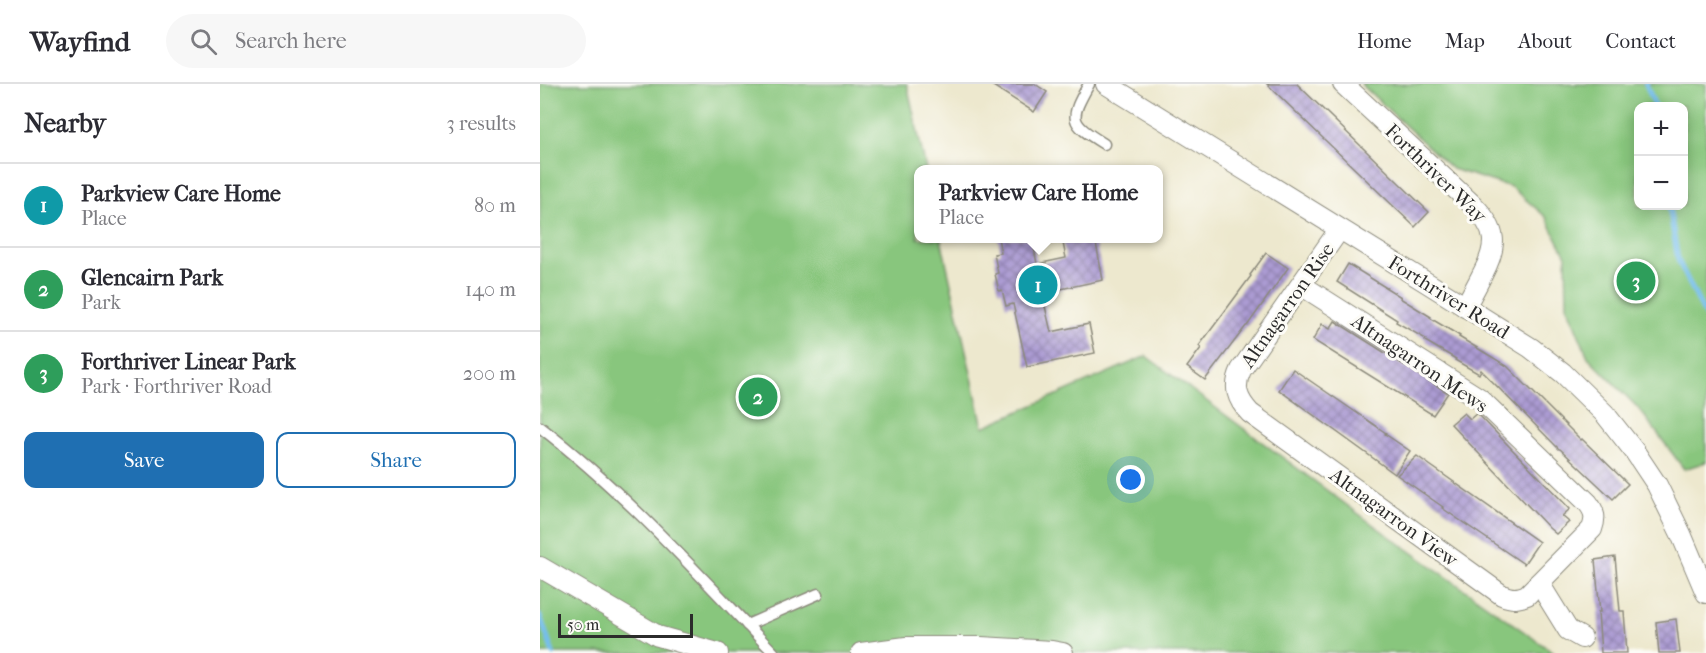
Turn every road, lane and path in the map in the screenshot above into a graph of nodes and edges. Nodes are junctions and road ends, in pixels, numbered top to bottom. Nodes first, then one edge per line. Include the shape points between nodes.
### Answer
1 (1089, 84) edge
2 (1106, 84) edge
3 (1343, 84) edge
4 (1104, 144) dead end
5 (1339, 230) junction
6 (1301, 285) junction
7 (1465, 307) junction
8 (1250, 413) joint
9 (540, 426) edge
10 (540, 567) edge
11 (1539, 583) junction
12 (1706, 593) edge
13 (818, 594) dead end
14 (747, 625) junction
15 (1582, 638) dead end
16 (718, 653) edge
17 (774, 653) edge
18 (861, 653) edge
19 (1063, 653) edge

1 - 4 lane via 1075,110 1075,118 1078,126
2 - 5 street, Forthriver Road
3 - 7 street, Forthriver Way via 1474,206 1490,227 1494,237 1491,259
5 - 6 street, Altnagarron Rise
5 - 7 street, Forthriver Road
6 - 8 street, Altnagarron Rise via 1240,370 1238,397
6 - 11 street, Altnagarron Mews via 1479,398 1588,503 1594,511 1592,529
7 - 12 street, Forthriver Road via 1531,348 1605,414 1657,485
8 - 11 street, Altnagarron View via 1502,595 1518,599
9 - 14 lane via 621,497
10 - 16 street via 658,636
11 - 15 street via 1568,630
13 - 14 lane
14 - 17 lane
18 - 19 street via 906,647

